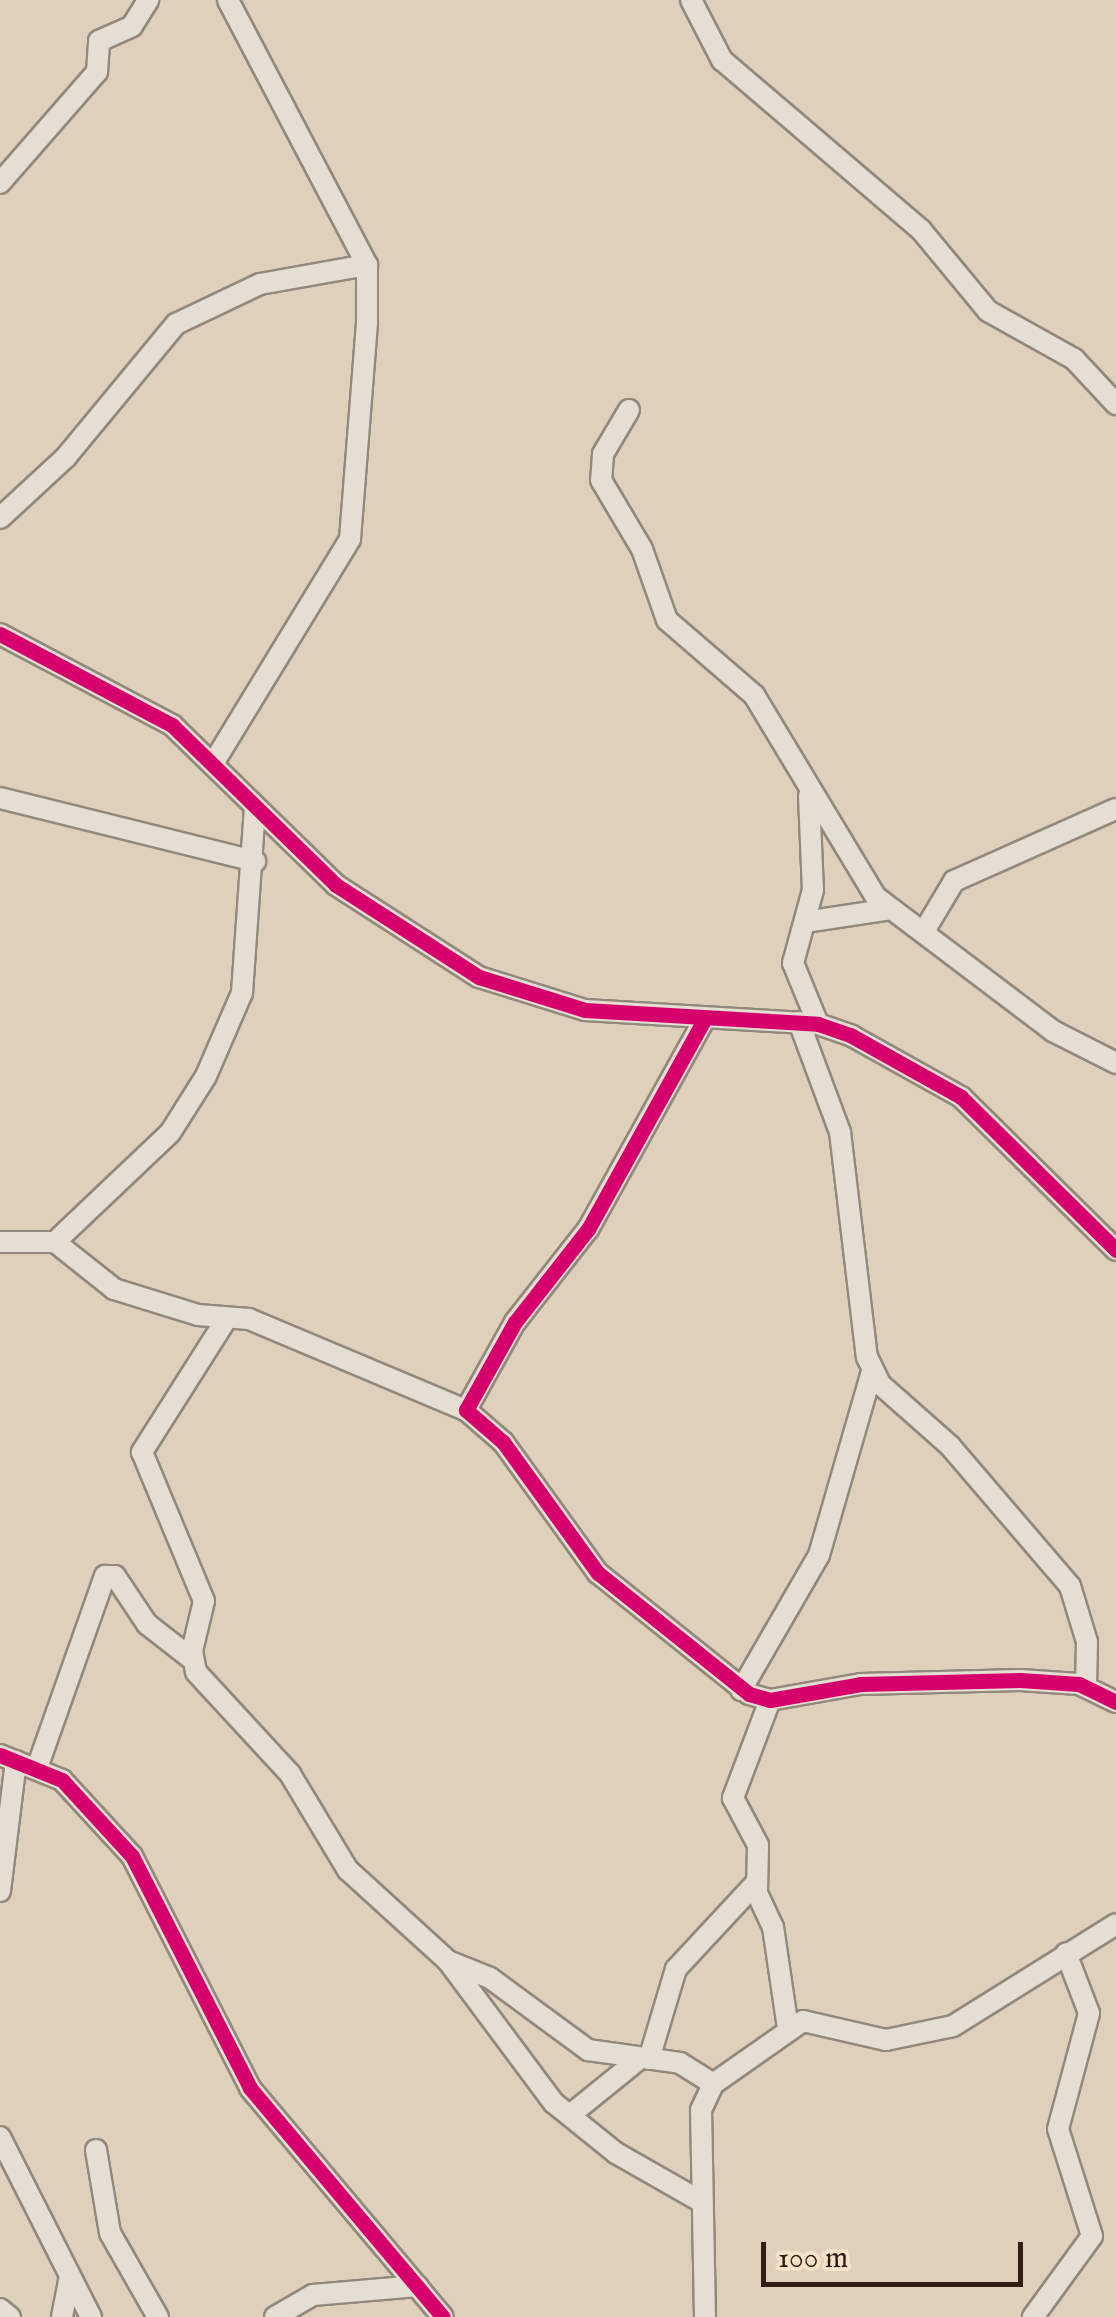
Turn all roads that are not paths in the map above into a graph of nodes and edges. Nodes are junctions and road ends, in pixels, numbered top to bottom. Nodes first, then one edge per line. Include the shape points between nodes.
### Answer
1 (148, 0) edge
2 (228, 0) edge
3 (691, 0) edge
4 (0, 184) edge
5 (367, 266) junction
6 (1116, 404) edge
7 (629, 410) dead end
8 (0, 518) edge
9 (0, 634) edge
10 (214, 762) junction
11 (809, 796) junction
12 (0, 798) edge
13 (255, 807) junction
14 (1116, 809) edge
15 (255, 860) junction
16 (890, 909) junction
17 (806, 922) junction
18 (926, 928) junction
19 (704, 1020) junction
20 (808, 1023) junction
21 (1116, 1063) edge
22 (0, 1242) edge
23 (55, 1242) junction
24 (1116, 1250) edge
25 (227, 1318) junction
26 (872, 1371) junction
27 (466, 1410) junction
28 (192, 1659) junction
29 (1086, 1686) junction
30 (741, 1690) junction
31 (770, 1700) junction
32 (1116, 1702) edge
33 (8, 1758) edge
34 (37, 1768) junction
35 (756, 1883) junction
36 (0, 1891) edge
37 (1116, 1924) edge
38 (1066, 1954) junction
39 (448, 1960) junction
40 (788, 2029) junction
41 (644, 2060) junction
42 (712, 2084) junction
43 (570, 2115) junction
44 (0, 2137) edge
45 (96, 2150) dead end
46 (702, 2202) junction
47 (69, 2280) junction
48 (418, 2286) junction
49 (0, 2309) edge
50 (10, 2317) edge
51 (62, 2317) edge
52 (91, 2317) edge
53 (158, 2317) edge
54 (276, 2317) edge
55 (443, 2317) edge
56 (705, 2317) edge
57 (1032, 2317) edge

1 - 4 street via 132,26 99,41 97,72
2 - 5 street
3 - 6 street via 722,60 921,230 988,311 1074,359
5 - 8 street via 260,284 176,324 66,457
5 - 10 street via 350,539
7 - 11 street via 603,454 604,490 642,549 667,620 754,694
9 - 10 street via 154,712
10 - 13 street
11 - 16 street
11 - 17 street
12 - 15 street
13 - 15 street
13 - 19 street via 336,885 479,978 546,1003
14 - 18 street via 954,881
15 - 23 street via 242,993 206,1076 170,1132
16 - 17 street
16 - 18 street
17 - 20 street via 793,963
18 - 21 street via 1053,1031
19 - 20 street
19 - 27 street via 588,1229 515,1322
20 - 24 street via 961,1097
20 - 26 street via 840,1132
22 - 23 street
23 - 25 street via 114,1290
25 - 27 street via 283,1331
25 - 28 street via 142,1452 204,1601
26 - 29 street via 1070,1586 1087,1642
26 - 30 street via 819,1555
27 - 30 street via 502,1442 576,1550
28 - 34 street via 146,1624 115,1576 105,1576
28 - 39 street via 290,1774 348,1870
29 - 31 street via 861,1684
29 - 32 street
30 - 31 street
31 - 35 street via 732,1790 758,1845
33 - 34 street
33 - 36 street
34 - 48 street via 80,1794 152,1882 175,1951 250,2088
35 - 40 street
35 - 41 street via 676,1969
37 - 38 street
38 - 40 street via 966,2020 916,2037 886,2040 814,2019
38 - 57 street via 1089,2012 1058,2129 1092,2236
39 - 41 street via 490,1978 570,2041
39 - 43 street via 492,2028
40 - 42 street
41 - 42 street via 680,2064
41 - 43 street
42 - 46 street via 701,2110
43 - 46 street
44 - 47 street
45 - 53 street via 110,2233
46 - 56 street
47 - 51 street
47 - 52 street
48 - 54 street via 313,2295
48 - 55 street
49 - 50 street

